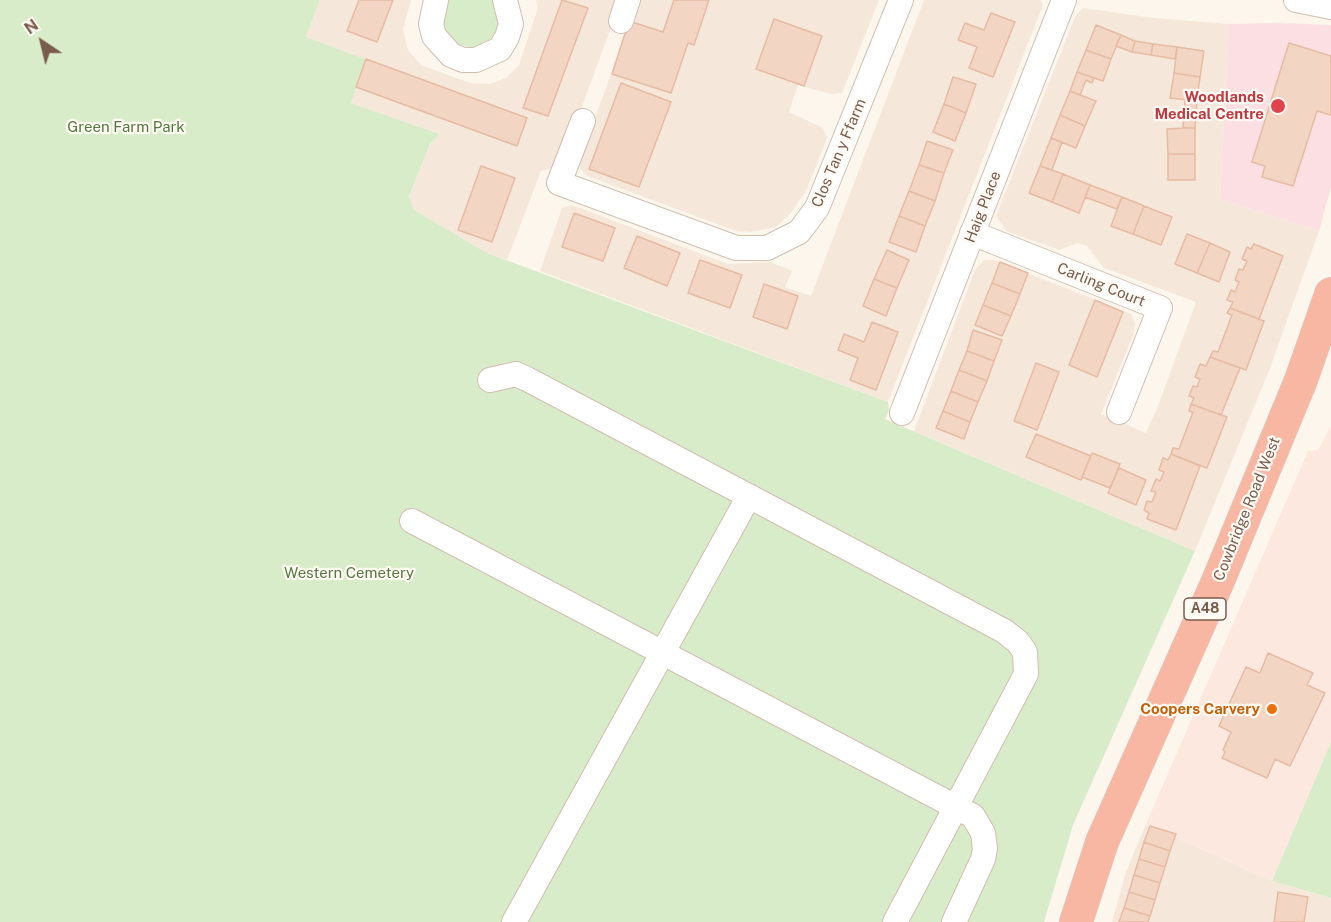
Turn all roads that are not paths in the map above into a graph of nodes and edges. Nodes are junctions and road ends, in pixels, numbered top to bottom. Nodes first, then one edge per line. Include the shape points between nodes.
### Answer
1 (436, 0) edge
2 (505, 0) edge
3 (901, 0) edge
4 (1064, 0) edge
5 (1296, 0) edge
6 (1331, 7) edge
7 (583, 121) dead end
8 (972, 233) junction
9 (1331, 294) edge
10 (490, 380) dead end
11 (1119, 412) dead end
12 (902, 414) dead end
13 (749, 496) junction
14 (412, 521) dead end
15 (662, 654) junction
16 (957, 806) junction
17 (514, 922) edge
18 (895, 922) edge
19 (954, 922) edge
20 (1077, 922) edge

1 - 2 street via 430,24 437,42 451,55 476,60 500,49 507,37 511,24
3 - 7 street, Clos Tan y Ffarm via 818,208 799,231 783,242 767,248 735,248 559,183
4 - 8 street, Haig Place
5 - 6 street
8 - 11 street, Carling Court via 1160,308
8 - 12 street, Haig Place
9 - 20 highway, Cowbridge Road West / A48 via 1301,380 1218,581 1102,843
10 - 13 street via 516,374
13 - 15 street
13 - 16 street via 1018,642 1027,662 1026,674
14 - 15 street
15 - 16 street
15 - 17 street
16 - 18 street
16 - 19 street via 978,822 985,849

